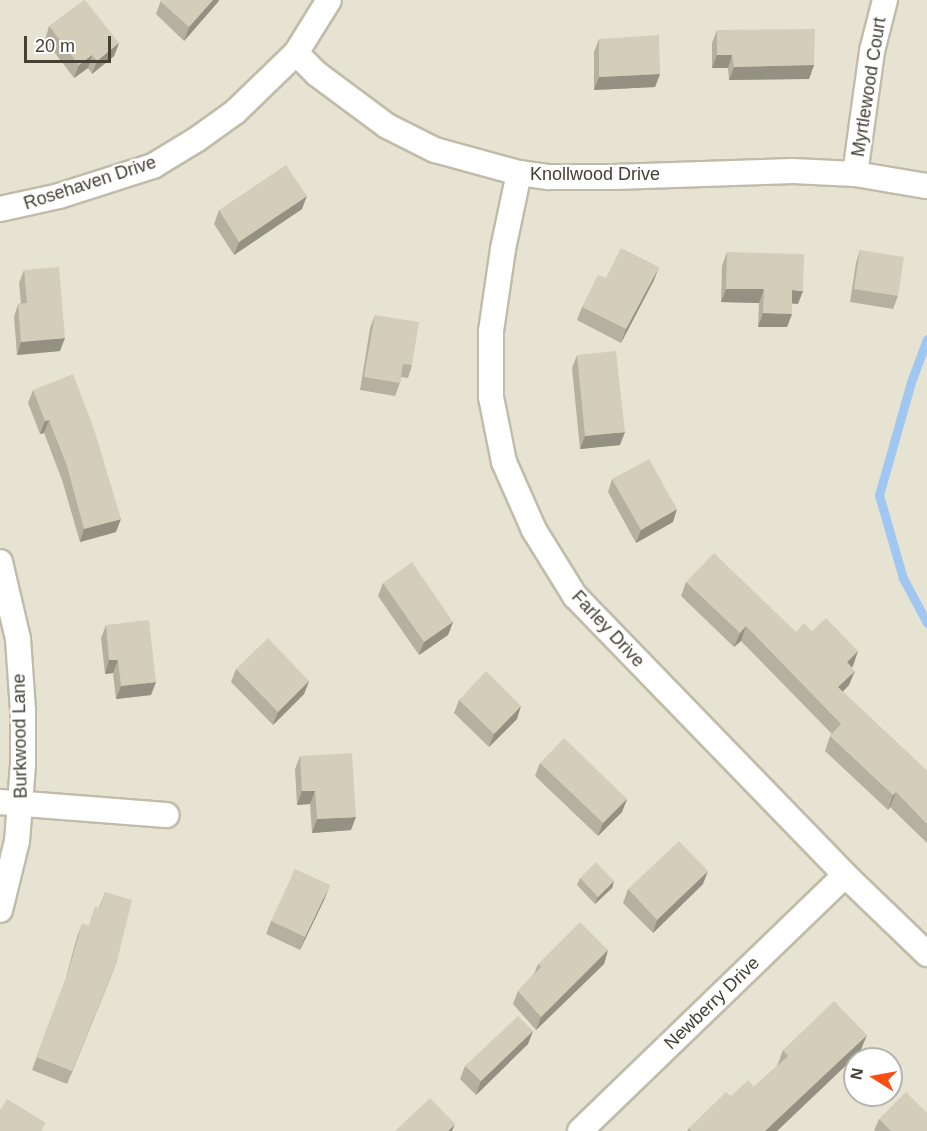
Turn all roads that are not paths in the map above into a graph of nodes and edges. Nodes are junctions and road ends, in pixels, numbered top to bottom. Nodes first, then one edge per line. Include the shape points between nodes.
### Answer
1 (329, 0) edge
2 (885, 0) edge
3 (296, 53) junction
4 (519, 173) junction
5 (855, 174) junction
6 (927, 186) edge
7 (0, 209) edge
8 (0, 562) edge
9 (11, 804) edge
10 (166, 815) dead end
11 (845, 875) junction
12 (0, 910) edge
13 (927, 954) edge
14 (580, 1131) edge

1 - 3 street, Rosehaven Drive
2 - 5 street, Myrtlewood Court via 872,51
3 - 4 street, Knollwood Drive via 317,74 387,126 435,150
3 - 7 street, Rosehaven Drive via 235,112 153,166 59,196
4 - 5 street, Knollwood Drive via 549,177 793,171
4 - 11 street, Farley Drive via 491,331 491,397 504,462 534,530 574,596
5 - 6 street, Knollwood Drive
8 - 9 street, Burkwood Lane via 18,639 23,710
9 - 10 street
9 - 12 street, Burkwood Lane via 17,841
11 - 13 street, Farley Drive
11 - 14 street, Newberry Drive

